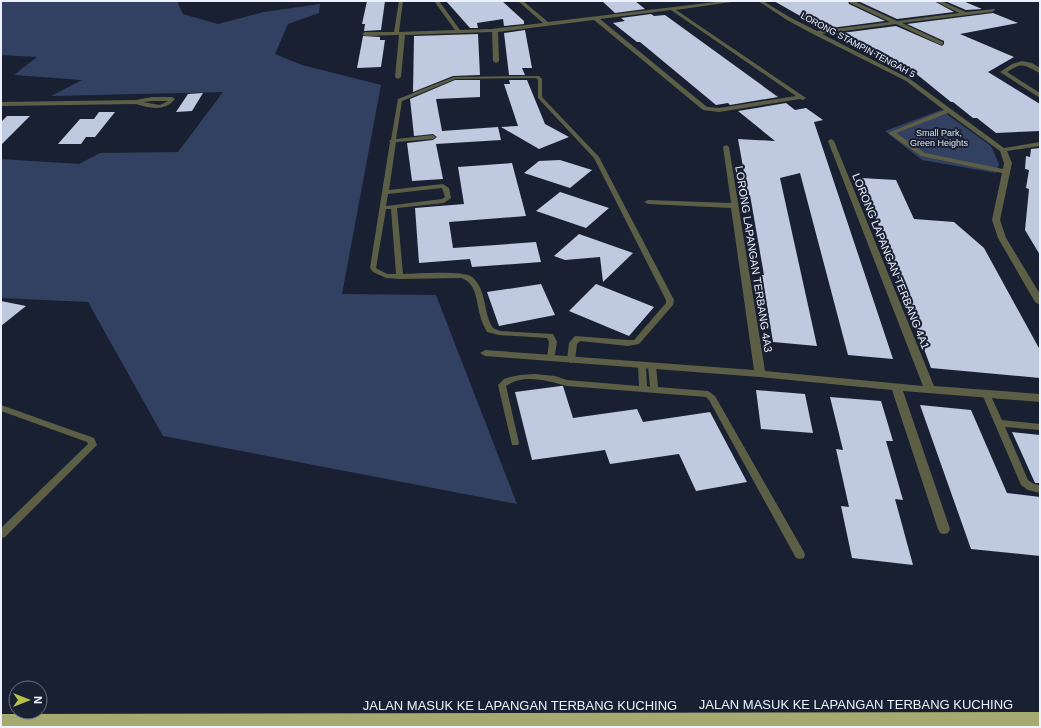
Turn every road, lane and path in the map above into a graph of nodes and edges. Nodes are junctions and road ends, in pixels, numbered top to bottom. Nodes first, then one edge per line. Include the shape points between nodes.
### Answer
1 (400, 1) edge
2 (436, 1) edge
3 (520, 1) edge
4 (736, 1) edge
5 (760, 1) edge
6 (937, 1) edge
7 (852, 2) dead end
8 (672, 9) junction
9 (992, 10) dead end
10 (966, 14) junction
11 (595, 18) junction
12 (893, 22) junction
13 (547, 24) junction
14 (495, 30) junction
15 (459, 32) junction
16 (815, 33) junction
17 (365, 34) dead end
18 (399, 34) junction
19 (942, 43) dead end
20 (496, 61) dead end
21 (1040, 71) edge
22 (398, 77) dead end
23 (1040, 96) edge
24 (801, 97) junction
25 (806, 101) dead end
26 (136, 102) junction
27 (1, 104) edge
28 (950, 110) junction
29 (433, 137) dead end
30 (392, 141) junction
31 (831, 141) dead end
32 (1040, 144) edge
33 (726, 147) dead end
34 (1003, 150) junction
35 (1006, 172) junction
36 (385, 192) junction
37 (648, 202) dead end
38 (735, 206) junction
39 (394, 207) junction
40 (382, 208) junction
41 (400, 277) junction
42 (1040, 302) edge
43 (484, 353) dead end
44 (551, 358) junction
45 (570, 360) junction
46 (642, 365) junction
47 (652, 366) junction
48 (760, 374) junction
49 (896, 387) junction
50 (643, 389) junction
51 (930, 389) junction
52 (654, 390) junction
53 (986, 394) junction
54 (1040, 398) edge
55 (1, 408) edge
56 (998, 423) junction
57 (1040, 426) edge
58 (515, 443) dead end
59 (1040, 489) edge
60 (944, 528) dead end
61 (1, 534) edge
62 (800, 555) dead end
63 (1040, 720) edge
64 (1, 722) edge

1 - 18 street
2 - 15 street
3 - 13 street
4 - 8 street
5 - 16 street, LORONG STAMPIN TENGAH 5
6 - 10 street
7 - 12 street
8 - 11 street
8 - 24 street
9 - 10 street
10 - 12 street
11 - 13 street
11 - 24 street via 705,109 719,110
12 - 16 street
12 - 19 street
13 - 14 street
14 - 15 street
14 - 20 street
15 - 18 street
16 - 28 street, LORONG STAMPIN TENGAH 5 via 908,80
17 - 18 street
18 - 22 street
21 - 23 street via 1029,62 1024,62 1003,72
24 - 25 street
26 - 26 lane via 157,107 172,99 152,99
26 - 27 lane
28 - 34 street, LORONG STAMPIN TENGAH 5
28 - 35 street via 892,133 923,155
29 - 30 lane
30 - 36 lane
30 - 45 lane via 400,100 459,78 531,76 540,79 540,97 596,157 670,301 670,305 636,342 578,338 573,343
31 - 51 street, LORONG LAPANGAN TERBANG 4A1
32 - 34 street
33 - 38 street, LORONG LAPANGAN TERBANG 4A3
34 - 35 street via 1008,163
35 - 42 street via 996,220 1002,238
36 - 39 lane via 440,186 446,188 446,200
36 - 40 lane
37 - 38 street
38 - 48 street, LORONG LAPANGAN TERBANG 4A3
39 - 40 lane
39 - 41 lane
40 - 41 lane via 373,268 380,274
41 - 44 lane via 461,276 470,279 476,285 490,330 499,333 550,336 553,339
43 - 44 street
44 - 45 street
45 - 46 street
46 - 47 street
46 - 50 lane
47 - 48 street
47 - 52 lane
48 - 49 street
49 - 51 street
49 - 60 street
50 - 52 lane
50 - 58 lane via 568,384 556,379 538,377 517,378 506,382 502,387
51 - 53 street
52 - 62 lane via 705,394 712,398
53 - 54 street
53 - 56 lane
55 - 61 lane via 91,440 93,445
56 - 57 lane
56 - 59 lane via 1024,482
63 - 64 highway, JALAN MASUK KE LAPANGAN TERBANG KUCHING

